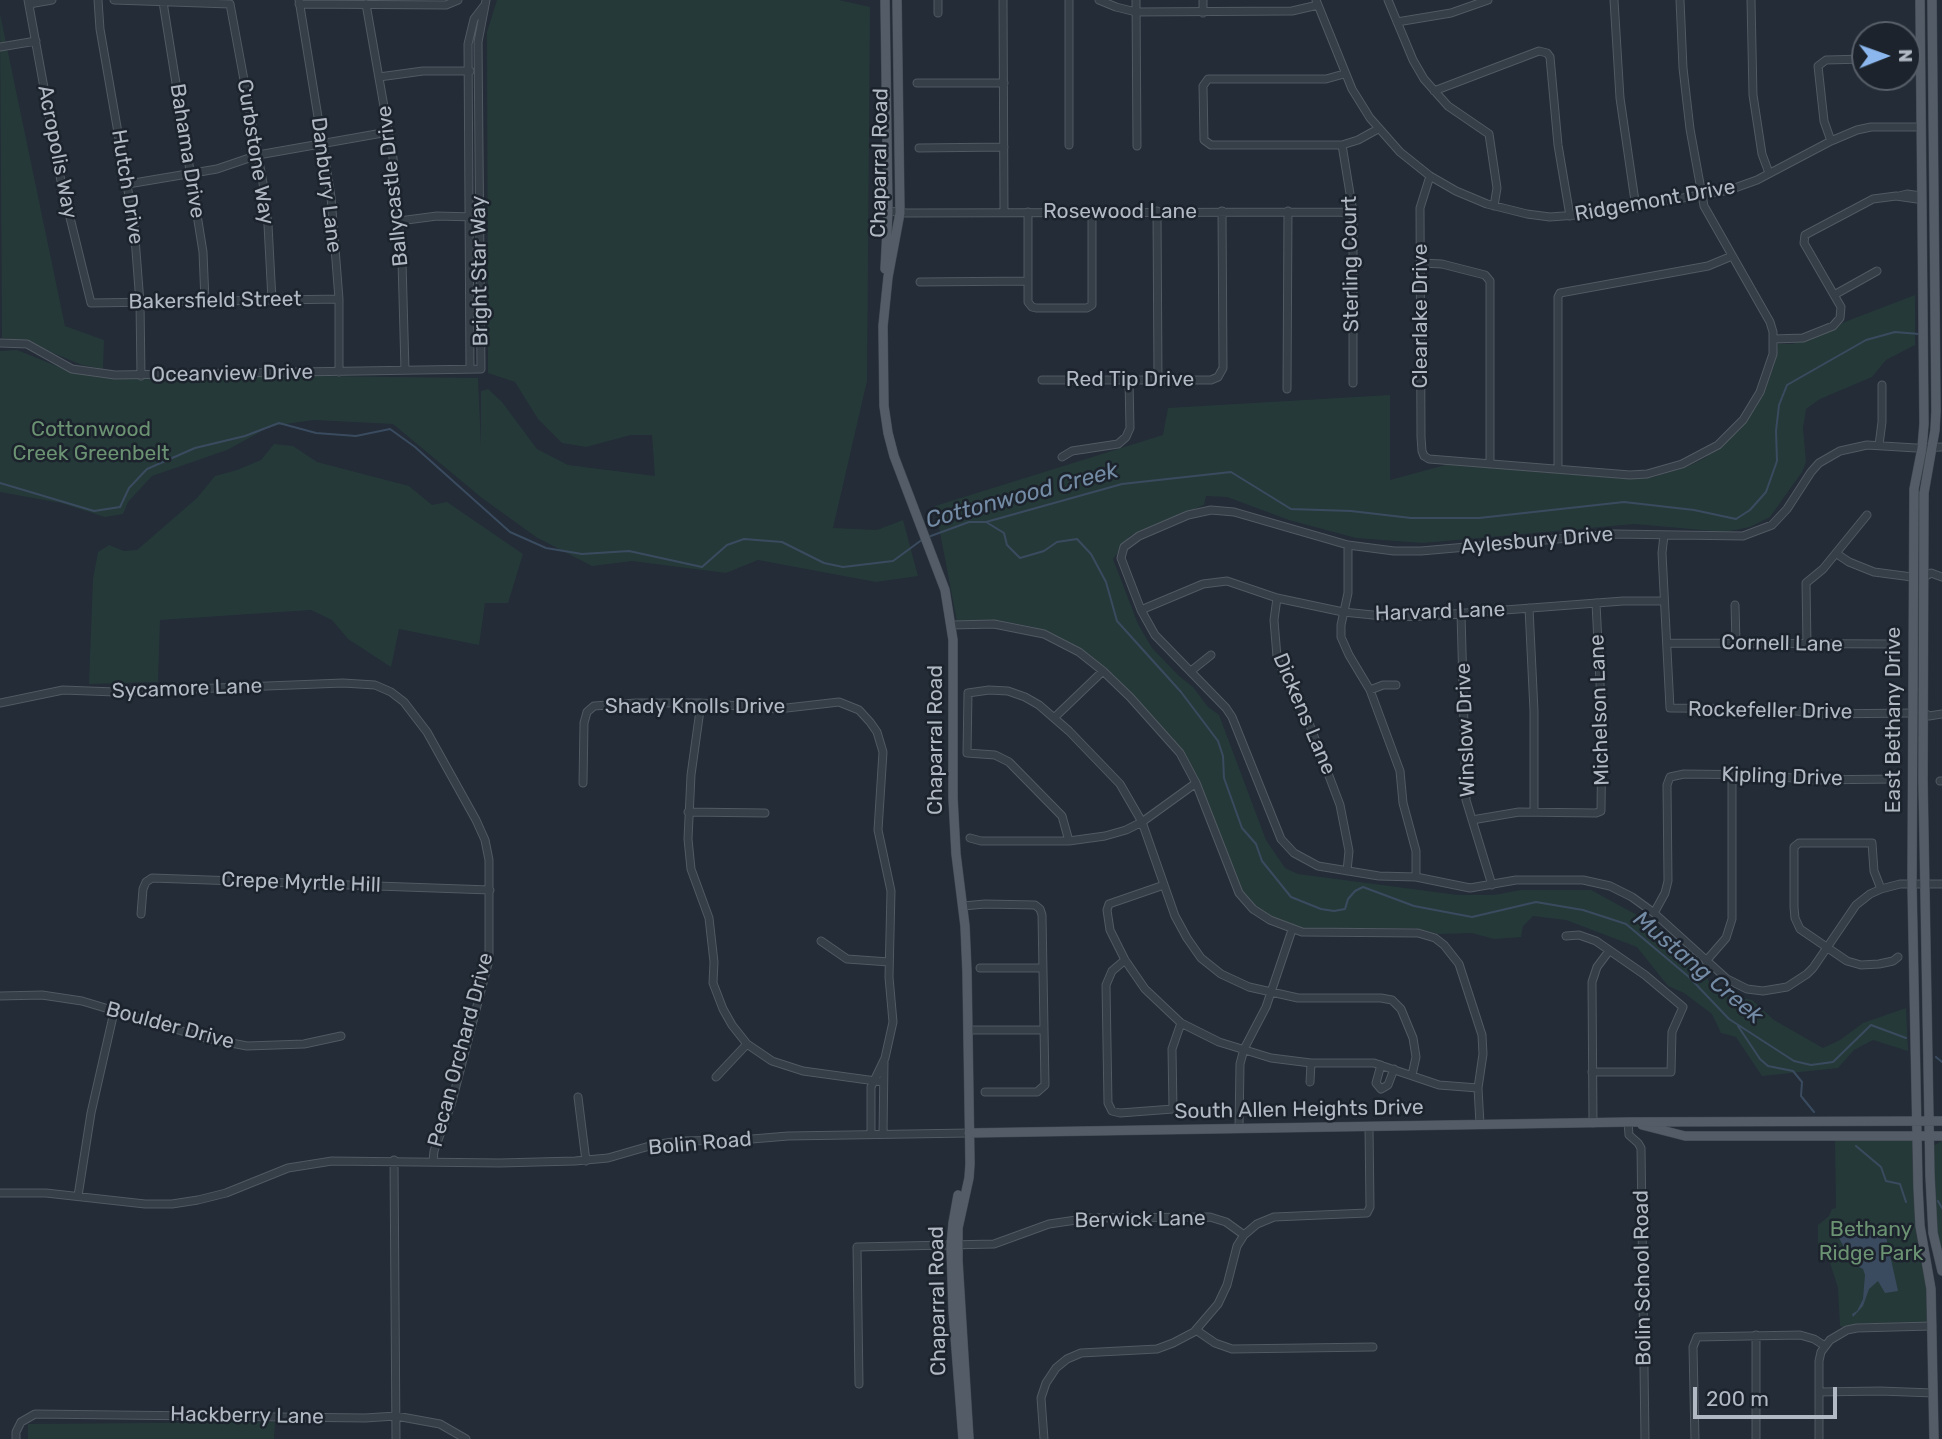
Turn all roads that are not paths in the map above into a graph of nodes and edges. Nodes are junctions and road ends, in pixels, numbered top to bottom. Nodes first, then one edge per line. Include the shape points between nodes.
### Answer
1 (52, 0) edge
2 (98, 0) edge
3 (114, 0) edge
4 (458, 0) edge
5 (885, 0) edge
6 (897, 0) edge
7 (938, 0) edge
8 (1003, 0) edge
9 (1069, 0) edge
10 (1099, 0) edge
11 (1136, 0) edge
12 (1203, 0) edge
13 (1388, 0) edge
14 (1488, 0) edge
15 (1614, 0) edge
16 (1680, 0) edge
17 (1751, 0) edge
18 (1920, 0) edge
19 (1932, 0) edge
20 (28, 2) edge
21 (163, 2) junction
22 (299, 2) edge
23 (1317, 2) edge
24 (485, 3) edge
25 (366, 4) junction
26 (1136, 12) junction
27 (938, 13) dead end
28 (1203, 13) junction
29 (1920, 21) edge
30 (1397, 22) junction
31 (36, 41) junction
32 (0, 47) edge
33 (1937, 58) edge
34 (1851, 59) edge
35 (467, 71) junction
36 (478, 71) junction
37 (1344, 74) junction
38 (379, 77) junction
39 (917, 83) dead end
40 (1004, 83) junction
41 (1434, 91) junction
42 (1920, 91) edge
43 (1938, 124) edge
44 (1921, 127) junction
45 (1378, 129) junction
46 (388, 132) junction
47 (1831, 141) junction
48 (322, 145) junction
49 (1069, 145) dead end
50 (1342, 145) junction
51 (1137, 146) dead end
52 (1004, 147) junction
53 (919, 148) dead end
54 (258, 155) junction
55 (192, 173) junction
56 (1769, 173) junction
57 (1430, 176) junction
58 (128, 184) junction
59 (1938, 192) edge
60 (1701, 196) junction
61 (1922, 196) junction
62 (1494, 206) junction
63 (1636, 208) junction
64 (888, 211) junction
65 (1157, 211) junction
66 (1222, 211) junction
67 (1288, 211) junction
68 (900, 212) junction
69 (1004, 212) junction
70 (1028, 212) junction
71 (1092, 212) junction
72 (1353, 212) junction
73 (1570, 216) junction
74 (471, 217) junction
75 (480, 217) junction
76 (399, 221) junction
77 (1732, 256) junction
78 (1421, 263) junction
79 (1877, 271) dead end
80 (1028, 281) junction
81 (920, 282) dead end
82 (1938, 285) edge
83 (1834, 295) junction
84 (339, 299) junction
85 (272, 300) junction
86 (205, 301) junction
87 (91, 303) joint
88 (140, 303) junction
89 (883, 326) junction
90 (1774, 339) junction
91 (0, 344) edge
92 (470, 369) junction
93 (405, 370) junction
94 (339, 372) junction
95 (141, 376) junction
96 (1042, 380) dead end
97 (1129, 380) junction
98 (1158, 380) junction
99 (1353, 383) dead end
100 (1882, 385) dead end
101 (1287, 389) dead end
102 (1879, 445) junction
103 (1932, 447) edge
104 (1062, 457) dead end
105 (1490, 464) junction
106 (1558, 469) junction
107 (1867, 515) dead end
108 (1664, 535) junction
109 (1348, 545) junction
110 (1837, 554) junction
111 (1912, 577) junction
112 (1924, 577) junction
113 (1942, 578) edge
114 (1277, 598) junction
115 (1664, 601) junction
116 (1596, 603) junction
117 (1735, 605) dead end
118 (1529, 608) junction
119 (1142, 610) junction
120 (1343, 612) junction
121 (1461, 613) junction
122 (952, 625) junction
123 (1667, 643) junction
124 (1736, 643) junction
125 (1896, 644) dead end
126 (1807, 645) junction
127 (1210, 655) dead end
128 (1103, 671) junction
129 (1191, 671) junction
130 (375, 685) joint
131 (1396, 685) dead end
132 (1370, 690) junction
133 (0, 703) edge
134 (701, 703) junction
135 (1923, 712) junction
136 (1912, 713) junction
137 (1942, 713) edge
138 (1055, 717) junction
139 (1732, 775) junction
140 (1912, 777) junction
141 (1895, 779) dead end
142 (583, 783) dead end
143 (1196, 783) junction
144 (1534, 811) junction
145 (688, 812) junction
146 (765, 813) dead end
147 (1472, 820) junction
148 (1142, 822) junction
149 (1923, 825) junction
150 (970, 838) dead end
151 (1069, 841) junction
152 (1346, 871) junction
153 (1416, 877) junction
154 (1912, 884) junction
155 (1924, 884) junction
156 (1942, 884) edge
157 (1164, 885) junction
158 (1492, 885) junction
159 (1881, 889) junction
160 (489, 890) junction
161 (962, 906) junction
162 (1654, 913) junction
163 (141, 914) dead end
164 (1292, 929) junction
165 (1566, 936) dead end
166 (821, 941) dead end
167 (1826, 949) junction
168 (1609, 951) junction
169 (1898, 957) dead end
170 (1125, 960) junction
171 (1706, 961) junction
172 (889, 962) junction
173 (980, 968) dead end
174 (1043, 968) junction
175 (1271, 991) junction
176 (0, 996) edge
177 (114, 1012) junction
178 (1181, 1023) junction
179 (968, 1030) junction
180 (1044, 1030) junction
181 (341, 1036) dead end
182 (747, 1044) junction
183 (1244, 1049) junction
184 (885, 1058) junction
185 (1311, 1063) junction
186 (1381, 1065) junction
187 (1394, 1069) junction
188 (1592, 1072) junction
189 (1412, 1074) junction
190 (716, 1077) dead end
191 (873, 1081) junction
192 (883, 1082) junction
193 (1310, 1082) dead end
194 (1478, 1088) junction
195 (985, 1092) dead end
196 (579, 1097) dead end
197 (870, 1116) junction
198 (883, 1117) junction
199 (1701, 1121) junction
200 (1629, 1122) junction
201 (1792, 1122) junction
202 (1916, 1122) junction
203 (1930, 1122) junction
204 (1942, 1122) edge
205 (1593, 1123) junction
206 (1479, 1124) junction
207 (1369, 1127) junction
208 (1239, 1128) junction
209 (1660, 1130) junction
210 (969, 1133) junction
211 (871, 1134) junction
212 (883, 1134) junction
213 (1792, 1135) junction
214 (1942, 1136) edge
215 (1917, 1137) junction
216 (1930, 1137) junction
217 (394, 1160) junction
218 (433, 1161) junction
219 (586, 1161) junction
220 (0, 1193) edge
221 (78, 1196) junction
222 (1244, 1235) junction
223 (955, 1246) junction
224 (1942, 1271) edge
225 (1933, 1326) junction
226 (1196, 1329) junction
227 (1756, 1335) junction
228 (1825, 1346) junction
229 (1373, 1348) dead end
230 (859, 1384) dead end
231 (1819, 1392) junction
232 (1937, 1393) edge
233 (396, 1416) junction
234 (16, 1439) edge
235 (397, 1439) edge
236 (466, 1439) edge
237 (963, 1439) edge
238 (969, 1439) edge
239 (1044, 1439) edge
240 (1645, 1439) edge
241 (1695, 1439) edge
242 (1756, 1439) edge
243 (1819, 1439) edge
244 (1934, 1439) edge

1 - 20 street
2 - 58 street, Hutch Drive
3 - 21 street
4 - 25 street via 446,5
5 - 64 main road, Chaparral Road
6 - 68 main road, Chaparral Road
7 - 27 street
8 - 40 street
9 - 49 street
10 - 26 street
11 - 26 street
12 - 28 street
13 - 30 street
14 - 30 street via 1451,13
15 - 63 street via 1620,98
16 - 60 street via 1683,68
17 - 56 street via 1753,95
18 - 29 main road, East Bethany Drive
19 - 33 main road, East Bethany Drive
20 - 31 street, Acropolis Way
21 - 54 street, Curbstone Way via 230,5
21 - 55 street, Bahama Drive
22 - 25 street
22 - 48 street, Danbury Lane
23 - 28 street via 1292,11
23 - 37 street, Ridgemont Drive
24 - 35 street, Bright Star Way via 474,19
24 - 36 street, Bright Star Way
25 - 38 street, Ballycastle Drive
26 - 28 street
26 - 51 street
30 - 41 street via 1413,60
31 - 32 street
31 - 87 street, Acropolis Way via 61,181
33 - 43 main road, East Bethany Drive
34 - 47 street via 1826,60 1818,65 1824,121
35 - 36 street
35 - 38 street
35 - 74 street, Bright Star Way
36 - 75 street, Bright Star Way
37 - 45 street, Ridgemont Drive
37 - 50 street via 1326,79 1206,80 1203,86 1203,138 1207,144
38 - 46 street, Ballycastle Drive
39 - 40 street
40 - 52 street
41 - 62 street via 1489,134 1497,188
41 - 73 street via 1539,51 1548,54
42 - 44 main road, East Bethany Drive
43 - 44 main road
43 - 59 main road, East Bethany Drive
44 - 47 street, Ridgemont Drive via 1871,127
44 - 61 main road, East Bethany Drive
45 - 50 street
45 - 57 street, Ridgemont Drive
46 - 48 street
46 - 76 street, Ballycastle Drive
47 - 56 street, Ridgemont Drive
48 - 54 street
48 - 84 street, Danbury Lane
50 - 72 street, Sterling Court
52 - 53 street
52 - 69 street
54 - 55 street
54 - 85 street, Curbstone Way
55 - 58 street
55 - 86 street, Bahama Drive
56 - 60 street, Ridgemont Drive via 1744,186
57 - 62 street, Ridgemont Drive
57 - 78 street, Clearlake Drive via 1420,208
58 - 88 street, Hutch Drive
59 - 61 main road
59 - 82 main road, East Bethany Drive
60 - 63 street, Ridgemont Drive
60 - 77 street
61 - 83 street via 1873,199 1804,237
61 - 103 main road, East Bethany Drive via 1924,424
62 - 73 street, Ridgemont Drive via 1527,214
63 - 73 street, Ridgemont Drive
64 - 68 street, Rosewood Lane
64 - 89 main road, Chaparral Road via 880,302
65 - 66 street, Rosewood Lane
65 - 71 street, Rosewood Lane
65 - 98 street
66 - 67 street, Rosewood Lane
66 - 98 street, Red Tip Drive via 1222,371 1211,380
67 - 72 street, Rosewood Lane
67 - 101 street
68 - 69 street, Rosewood Lane
68 - 89 main road, Chaparral Road
69 - 70 street, Rosewood Lane
70 - 71 street, Rosewood Lane
70 - 80 street
71 - 80 street via 1090,307 1034,308
72 - 99 street, Sterling Court
74 - 75 street
74 - 76 street
74 - 92 street, Bright Star Way
75 - 92 street, Bright Star Way via 481,369
76 - 93 street, Ballycastle Drive
77 - 90 street via 1770,321
77 - 106 street via 1708,266 1560,293
78 - 105 street via 1485,275 1490,281
78 - 105 street, Clearlake Drive via 1422,451 1429,459
79 - 83 street
80 - 81 street
82 - 103 main road, East Bethany Drive
83 - 90 street via 1841,313 1835,324 1803,338
84 - 85 street, Bakersfield Street
84 - 94 street, Danbury Lane
85 - 86 street, Bakersfield Street
86 - 88 street, Bakersfield Street
87 - 88 street, Bakersfield Street
88 - 95 street, Hutch Drive
89 - 122 main road, Chaparral Road via 886,424 948,601
90 - 106 street via 1770,367 1753,406 1730,434 1704,454 1647,474
91 - 95 street, Oceanview Drive via 27,344 72,369
92 - 93 street, Oceanview Drive
93 - 94 street, Oceanview Drive
94 - 95 street, Oceanview Drive
96 - 97 street, Red Tip Drive
97 - 98 street, Red Tip Drive
97 - 104 street via 1130,428 1126,437
100 - 102 street
102 - 103 street, Aylesbury Drive
102 - 108 street, Aylesbury Drive via 1851,447 1819,463 1787,509 1756,532 1725,537
103 - 111 main road, East Bethany Drive via 1914,489
103 - 112 main road, East Bethany Drive via 1924,493
105 - 106 street
107 - 110 street
108 - 109 street, Aylesbury Drive via 1614,534 1421,551
108 - 115 street
109 - 119 street, Aylesbury Drive via 1234,513 1211,510 1188,515 1139,536 1122,552 1122,563
109 - 120 street via 1348,593
110 - 111 street via 1874,572
110 - 126 street via 1806,583
111 - 112 main road
111 - 136 main road, East Bethany Drive
112 - 113 street via 1931,573
112 - 135 main road, East Bethany Drive
114 - 119 street, Harvard Lane via 1236,583 1214,581
114 - 120 street, Harvard Lane
114 - 152 street, Dickens Lane via 1277,657 1303,707 1340,805 1349,851
115 - 116 street, Harvard Lane
115 - 123 street
116 - 118 street, Harvard Lane
116 - 144 street, Michelson Lane via 1602,809 1597,813
117 - 124 street
118 - 121 street, Harvard Lane
118 - 144 street
119 - 129 street via 1155,635
120 - 121 street, Harvard Lane via 1393,617
120 - 132 street via 1341,637
121 - 147 street, Winslow Drive via 1466,800
122 - 128 street via 994,624 1044,634
122 - 161 main road, Chaparral Road via 953,799
123 - 124 street, Cornell Lane
123 - 136 street, Rockefeller Drive via 1670,708
124 - 126 street, Cornell Lane
125 - 126 street, Cornell Lane
127 - 129 street
128 - 138 street
128 - 143 street via 1180,753
129 - 152 street via 1232,717 1281,839 1303,860
130 - 133 street, Sycamore Lane via 63,690
130 - 160 street, Pecan Orchard Drive via 400,698 427,732 483,835
131 - 132 street
132 - 153 street via 1400,771 1416,852
134 - 142 street, Shady Knolls Drive via 590,708 584,723
134 - 145 street
134 - 172 street, Shady Knolls Drive via 778,709 841,702 865,716 881,743 878,817 891,891
135 - 136 main road
135 - 137 street via 1929,716
135 - 149 main road, East Bethany Drive
136 - 140 main road, East Bethany Drive
138 - 148 street via 1120,784
138 - 151 street via 1008,691 968,693 967,753 995,755 1009,762 1062,816
139 - 141 street, Kipling Drive
139 - 162 street, Kipling Drive via 1670,777 1668,881
139 - 171 street via 1732,919 1726,938
140 - 149 main road via 1918,819
140 - 154 main road, East Bethany Drive
143 - 148 street
143 - 164 street via 1239,892 1253,909
144 - 147 street
145 - 146 street
145 - 182 street via 691,869 709,918 713,984 727,1018
147 - 158 street, Winslow Drive
148 - 151 street via 1105,836
148 - 157 street
149 - 155 main road, East Bethany Drive
150 - 151 street
152 - 153 street
153 - 158 street via 1470,888
154 - 155 street
154 - 159 street
154 - 202 main road, East Bethany Drive
155 - 156 street
155 - 203 main road, East Bethany Drive
157 - 170 street via 1108,906 1111,930
157 - 175 street via 1186,938 1201,958 1244,986
158 - 162 street via 1516,880 1594,882 1629,895
159 - 167 street via 1856,905
159 - 167 street via 1874,872 1872,843 1796,845 1795,918 1802,932
160 - 163 street, Crepe Myrtle Hill via 152,878 143,889
160 - 218 street, Pecan Orchard Drive via 488,965
161 - 174 street via 1035,905 1040,909
161 - 179 main road, Chaparral Road
162 - 171 street
164 - 175 street
164 - 194 street via 1418,933 1444,944 1458,964 1482,1035
165 - 168 street via 1578,935
166 - 172 street via 847,959
167 - 169 street via 1861,965
167 - 171 street via 1807,974 1772,991 1740,986
168 - 188 street via 1592,982
168 - 188 street via 1645,975 1683,1010 1672,1032 1671,1072
170 - 178 street via 1145,989
170 - 178 street via 1112,971 1107,985 1108,1103 1112,1111 1171,1111 1172,1049
172 - 184 street via 893,1022
173 - 174 street
174 - 180 street
175 - 183 street
175 - 189 street via 1298,998 1392,1000 1401,1009 1413,1038 1416,1057
176 - 177 street, Boulder Drive via 65,998
177 - 181 street, Boulder Drive via 247,1046 304,1044
177 - 221 street
178 - 183 street
179 - 180 street
179 - 210 main road, Chaparral Road
180 - 195 street via 1042,1089
182 - 190 street
182 - 191 street via 794,1069
183 - 185 street
183 - 208 street
184 - 191 street
184 - 192 street
185 - 186 street
185 - 193 street
186 - 187 street
186 - 187 street via 1376,1083 1381,1089 1388,1085
187 - 189 street
188 - 205 street
189 - 194 street via 1443,1086
191 - 192 street
191 - 197 street
192 - 198 street
194 - 206 street
196 - 219 street
197 - 198 street
197 - 211 street
198 - 212 street
199 - 200 main road, South Allen Heights Drive
199 - 201 main road, South Allen Heights Drive
199 - 209 main road via 1666,1125
200 - 205 main road, South Allen Heights Drive
200 - 209 main road, South Allen Heights Drive
200 - 240 street, Bolin School Road via 1629,1135 1641,1148
201 - 202 main road, South Allen Heights Drive
201 - 213 main road
202 - 203 main road, South Allen Heights Drive
202 - 215 main road, East Bethany Drive
203 - 204 main road, South Allen Heights Drive
203 - 216 main road, East Bethany Drive
205 - 206 main road, South Allen Heights Drive
206 - 207 main road, South Allen Heights Drive
207 - 208 main road, South Allen Heights Drive
207 - 222 street via 1367,1213 1274,1217
208 - 210 main road, South Allen Heights Drive
209 - 213 main road, South Allen Heights Drive via 1685,1136
210 - 212 street, Bolin Road
210 - 223 main road, Chaparral Road via 969,1178
211 - 212 street, Bolin Road
211 - 219 street, Bolin Road via 680,1141
213 - 215 main road, South Allen Heights Drive
214 - 216 main road, South Allen Heights Drive
215 - 216 main road, South Allen Heights Drive
215 - 225 main road, East Bethany Drive via 1920,1226
216 - 224 main road, East Bethany Drive via 1933,1233
217 - 218 street, Bolin Road
217 - 221 street, Bolin Road via 299,1166 226,1193 181,1203
217 - 233 street
218 - 219 street, Bolin Road
220 - 221 street, Bolin Road
222 - 223 street, Berwick Lane via 1210,1217 1090,1218 1044,1226 999,1243
222 - 226 street via 1234,1251 1222,1297
223 - 230 street, Berwick Lane via 857,1247
223 - 237 main road, Chaparral Road via 953,1310
223 - 238 main road, Chaparral Road
225 - 228 street via 1847,1330
225 - 232 main road, East Bethany Drive
226 - 229 street via 1232,1349
226 - 239 street via 1157,1349 1089,1352 1064,1362 1048,1378 1042,1395
227 - 228 street via 1800,1335
227 - 241 street via 1700,1335 1695,1339
227 - 242 street
228 - 231 street via 1819,1361
231 - 232 street
231 - 243 street
232 - 244 main road, East Bethany Drive
233 - 234 street, Hackberry Lane via 35,1414 18,1426
233 - 235 street
233 - 236 street, Hackberry Lane via 440,1424

